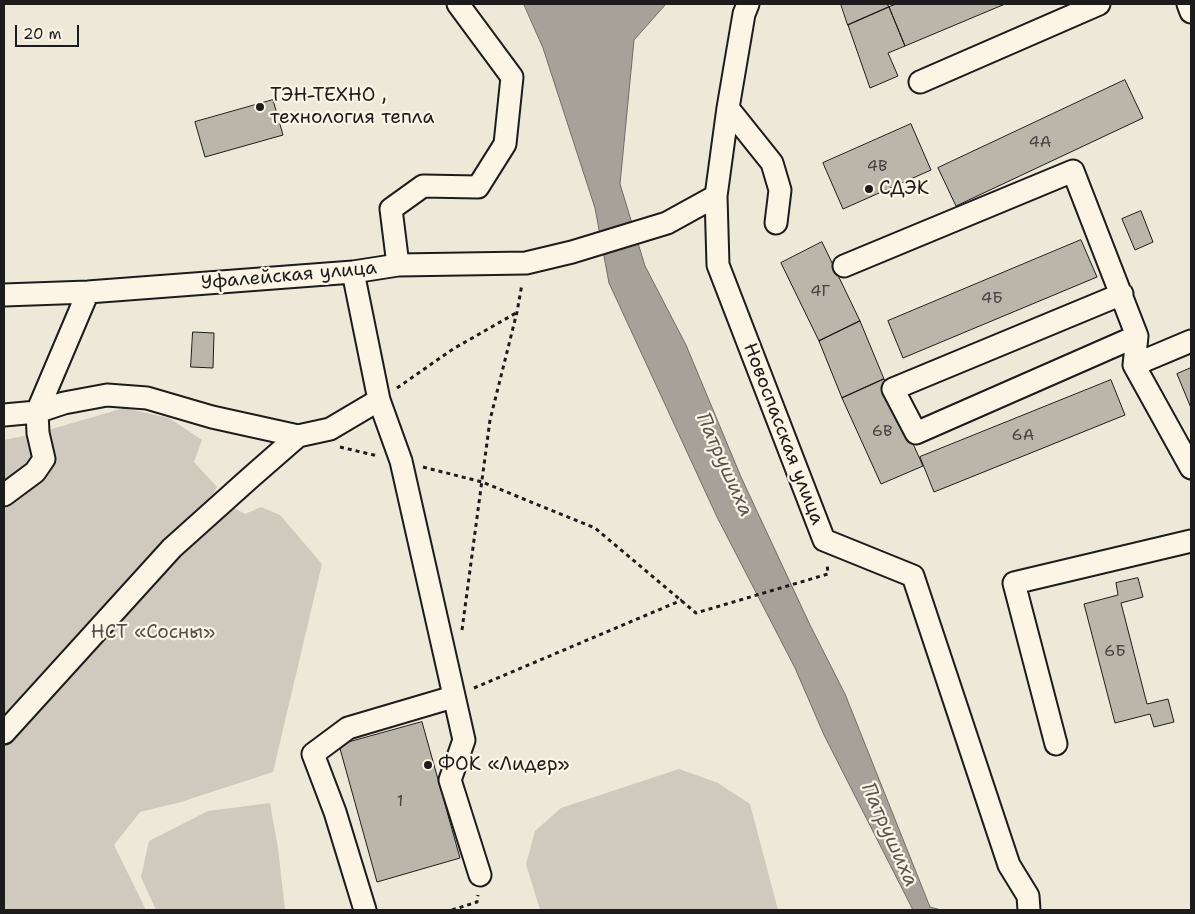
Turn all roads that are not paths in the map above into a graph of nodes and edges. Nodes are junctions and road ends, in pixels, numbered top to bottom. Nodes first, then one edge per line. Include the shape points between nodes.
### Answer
1 (458, 4) edge
2 (748, 4) edge
3 (1099, 4) edge
4 (1188, 4) edge
5 (1191, 12) edge
6 (920, 82) dead end
7 (728, 108) junction
8 (716, 196) junction
9 (776, 223) dead end
10 (398, 265) junction
11 (844, 266) dead end
12 (354, 272) junction
13 (88, 292) junction
14 (1122, 294) junction
15 (4, 295) edge
16 (1137, 336) junction
17 (1191, 341) edge
18 (1134, 366) junction
19 (379, 400) junction
20 (37, 412) junction
21 (4, 415) edge
22 (298, 436) junction
23 (1191, 468) edge
24 (4, 495) edge
25 (1191, 541) edge
26 (453, 697) junction
27 (4, 733) edge
28 (1056, 744) dead end
29 (480, 875) road end
30 (365, 910) edge
31 (1029, 910) edge

1 - 10 street via 512,77 505,144 478,187 423,186 391,209
2 - 7 street, Новоспасская улица
3 - 6 street
4 - 5 street
7 - 8 street, Новоспасская улица
7 - 9 street via 772,163 780,190
8 - 10 street, Уфалейская улица via 667,223 526,263
8 - 31 street, Новоспасская улица via 718,265 824,540 913,576 1009,865 1028,896
10 - 12 street, Уфалейская улица
11 - 14 street via 1073,171
12 - 13 street, Уфалейская улица
12 - 19 street
13 - 15 street, Уфалейская улица
13 - 20 street
14 - 16 street
14 - 16 street via 893,389 916,433
16 - 18 street
17 - 18 street
18 - 23 street
19 - 22 street via 330,429
19 - 26 street via 401,461
20 - 21 street
20 - 22 street via 64,402 107,395 127,396
20 - 24 street via 44,459 36,472
22 - 27 street via 172,548
25 - 28 street via 1014,583
26 - 29 street via 464,740 450,780
26 - 30 street via 348,728 313,754 335,812

